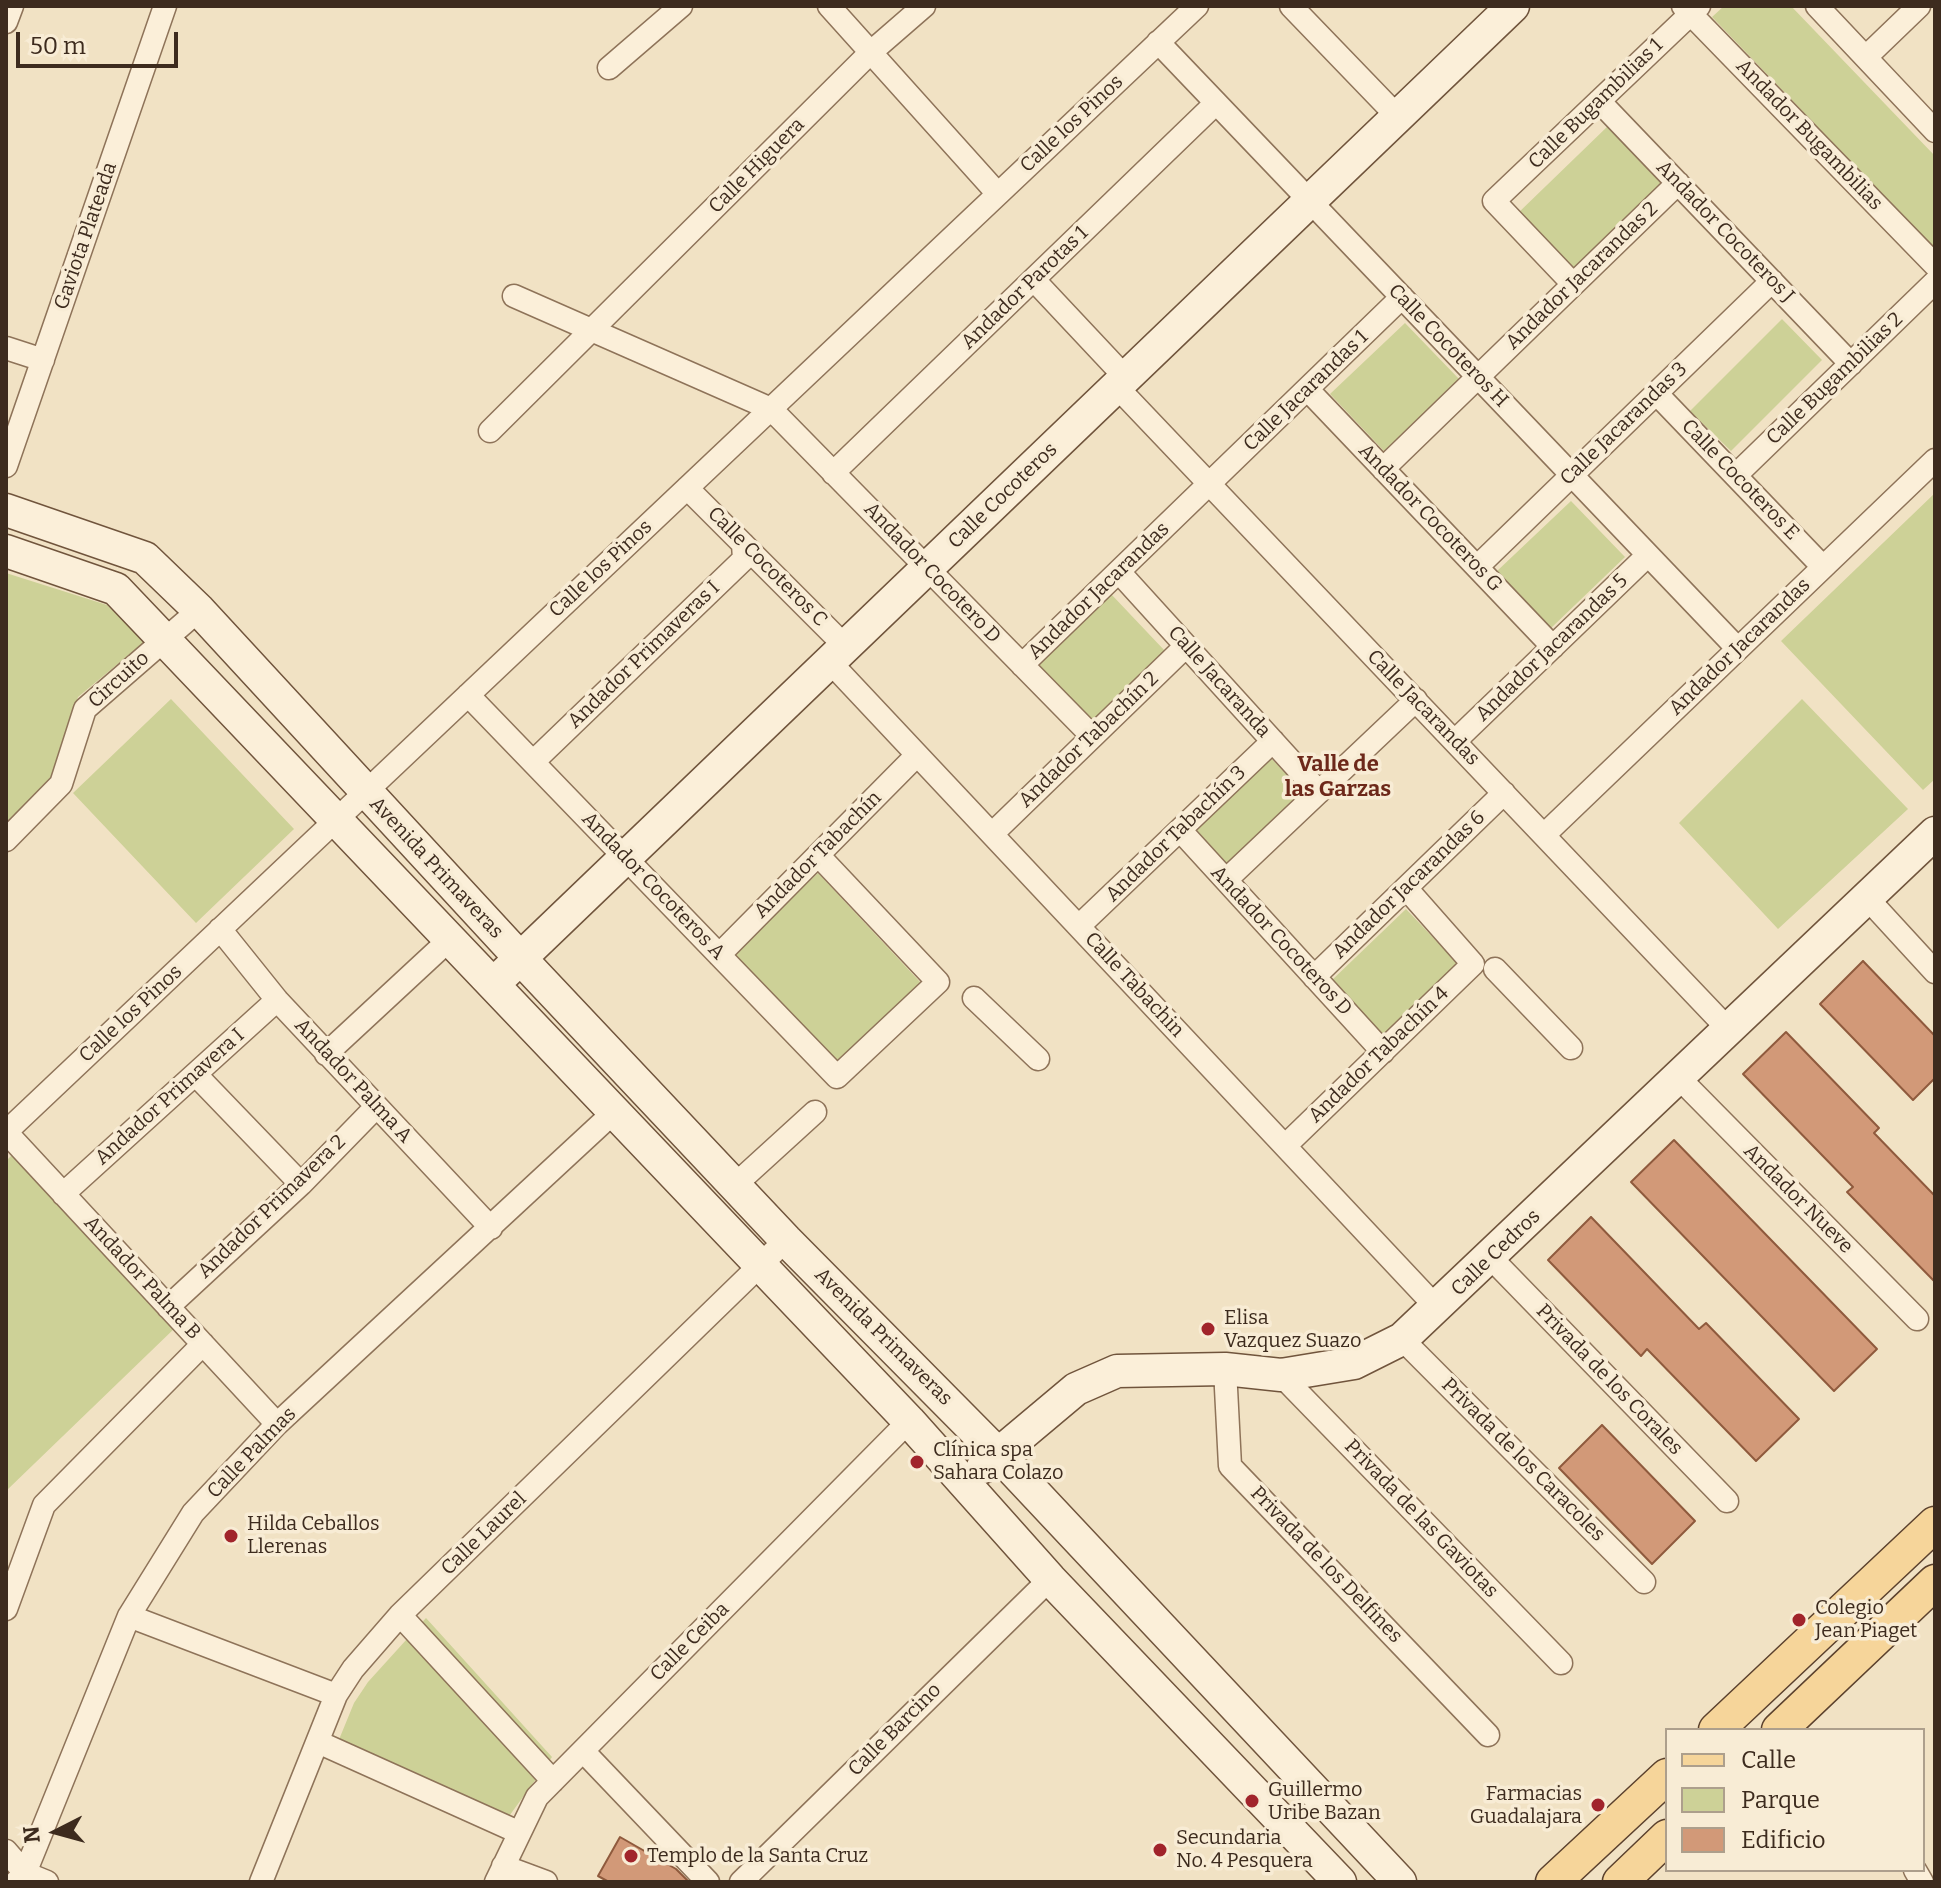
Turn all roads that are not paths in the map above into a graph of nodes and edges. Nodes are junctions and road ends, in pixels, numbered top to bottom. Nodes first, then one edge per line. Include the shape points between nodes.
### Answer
1 (12, 6) edge
2 (165, 6) edge
3 (681, 6) edge
4 (829, 6) edge
5 (924, 6) edge
6 (1197, 6) edge
7 (1513, 6) edge
8 (1817, 6) edge
9 (1919, 6) edge
10 (1691, 9) edge
11 (1304, 10) edge
12 (6, 22) edge
13 (1158, 42) junction
14 (871, 52) junction
15 (1866, 57) junction
16 (609, 68) dead end
17 (1599, 101) junction
18 (1216, 103) junction
19 (1398, 117) junction
20 (1935, 131) edge
21 (1678, 183) junction
22 (998, 194) junction
23 (1310, 201) junction
24 (1935, 265) edge
25 (1034, 280) junction
26 (1772, 281) junction
27 (1935, 282) edge
28 (1573, 284) junction
29 (514, 296) dead end
30 (1402, 297) junction
31 (593, 330) junction
32 (6, 348) edge
33 (43, 360) junction
34 (1851, 364) junction
35 (1478, 377) junction
36 (1121, 382) junction
37 (1308, 390) junction
38 (1656, 393) junction
39 (771, 409) junction
40 (490, 431) dead end
41 (1935, 460) edge
42 (6, 466) edge
43 (1383, 469) junction
44 (833, 473) junction
45 (1572, 475) junction
46 (1736, 475) junction
47 (1210, 484) junction
48 (687, 488) junction
49 (6, 510) edge
50 (743, 544) junction
51 (6, 551) edge
52 (1648, 555) junction
53 (1477, 567) junction
54 (1823, 567) junction
55 (927, 568) junction
56 (1119, 572) junction
57 (199, 610) junction
58 (164, 639) junction
59 (1186, 646) junction
60 (1553, 647) junction
61 (1738, 649) junction
62 (838, 654) junction
63 (1022, 665) junction
64 (468, 695) junction
65 (1416, 700) junction
66 (1092, 736) junction
67 (1273, 741) junction
68 (1455, 741) junction
69 (917, 755) junction
70 (533, 762) junction
71 (366, 792) junction
72 (1319, 792) junction
73 (1504, 793) junction
74 (334, 822) junction
75 (1180, 830) junction
76 (1935, 833) edge
77 (992, 834) junction
78 (1544, 835) junction
79 (6, 840) edge
80 (818, 855) junction
81 (626, 858) junction
82 (1226, 880) junction
83 (1406, 888) junction
84 (1867, 898) junction
85 (1079, 926) junction
86 (220, 929) junction
87 (449, 940) junction
88 (719, 955) junction
89 (521, 959) junction
90 (1484, 967) junction
91 (1935, 972) edge
92 (1314, 977) junction
93 (492, 986) junction
94 (974, 998) dead end
95 (277, 1000) junction
96 (1729, 1030) junction
97 (1571, 1048) dead end
98 (1383, 1052) junction
99 (326, 1054) junction
100 (1038, 1059) dead end
101 (196, 1075) junction
102 (1679, 1078) junction
103 (376, 1107) junction
104 (815, 1112) dead end
105 (613, 1113) junction
106 (6, 1132) edge
107 (1285, 1146) junction
108 (301, 1184) junction
109 (736, 1184) junction
110 (63, 1194) junction
111 (491, 1228) junction
112 (786, 1240) junction
113 (1491, 1258) junction
114 (760, 1266) junction
115 (168, 1307) junction
116 (1438, 1309) junction
117 (1917, 1319) dead end
118 (1402, 1339) junction
119 (203, 1344) junction
120 (1225, 1369) junction
121 (1281, 1375) junction
122 (909, 1421) junction
123 (277, 1424) junction
124 (999, 1455) junction
125 (966, 1482) junction
126 (1727, 1501) dead end
127 (1935, 1524) edge
128 (1050, 1579) junction
129 (1644, 1582) dead end
130 (1935, 1582) edge
131 (6, 1609) edge
132 (400, 1615) junction
133 (129, 1616) junction
134 (1561, 1663) dead end
135 (336, 1695) junction
136 (1718, 1728) edge
137 (1785, 1728) edge
138 (1488, 1735) dead end
139 (318, 1742) junction
140 (583, 1751) junction
141 (1665, 1778) edge
142 (553, 1781) junction
143 (518, 1832) junction
144 (1665, 1839) edge
145 (6, 1851) edge
146 (500, 1874) edge
147 (20, 1878) edge
148 (47, 1882) edge
149 (261, 1882) edge
150 (546, 1882) edge
151 (708, 1882) edge
152 (741, 1882) edge
153 (1340, 1882) edge
154 (1400, 1882) edge
155 (1553, 1882) edge
156 (1620, 1882) edge

1 - 12 street
2 - 33 street, Gaviota Plateada
3 - 16 street
4 - 14 street
5 - 14 street, Calle Higuera
6 - 13 street, Calle los Pinos
7 - 19 street, Calle Cocoteros
8 - 15 street
9 - 15 street
10 - 17 street, Calle Bugambilias 1
10 - 24 street, Andador Bugambilias
11 - 19 street
13 - 18 street, Calle Cocoteros H
13 - 22 street, Calle los Pinos
14 - 22 street
14 - 31 street, Calle Higuera
15 - 20 street
17 - 21 street, Andador Cocoteros J
17 - 28 street, Calle Bugambilias 1 via 1494,201
18 - 23 street, Calle Cocoteros H
18 - 25 street, Andador Parotas 1
19 - 23 street, Calle Cocoteros
21 - 26 street, Andador Cocoteros J
21 - 28 street, Andador Jacarandas 2
22 - 39 street, Calle los Pinos
23 - 30 street, Calle Cocoteros H
23 - 36 street, Calle Cocoteros
25 - 36 street, Calle Jacarandas
25 - 44 street, Andador Parotas 1
26 - 34 street, Andador Cocoteros J
26 - 38 street, Calle Jacarandas 3
27 - 34 street, Calle Bugambilias 2
28 - 35 street, Andador Jacarandas 2
29 - 31 street
30 - 35 street, Calle Cocoteros H
30 - 37 street, Calle Jacarandas 1
31 - 39 street
31 - 40 street, Calle Higuera
32 - 33 street
33 - 42 street, Gaviota Plateada
34 - 46 street, Calle Bugambilias 2
35 - 43 street, Andador Jacarandas 2
35 - 45 street, Calle Cocoteros H
36 - 47 street, Calle Jacarandas
36 - 55 street, Calle Cocoteros
37 - 43 street, Andador Cocoteros G
37 - 47 street, Calle Jacarandas 1
38 - 45 street, Calle Jacarandas 3
38 - 46 street, Calle Cocoteros E
39 - 44 street, Andador Cocotero D
39 - 48 street, Calle los Pinos
41 - 54 street, Andador Jacarandas
43 - 53 street, Andador Cocoteros G
44 - 55 street, Andador Cocotero D
45 - 52 street, Calle Cocoteros H
45 - 53 street, Calle Jacarandas 3
46 - 54 street, Calle Cocoteros E
47 - 56 street, Andador Jacarandas
47 - 65 street, Calle Jacarandas
48 - 50 street, Calle Cocoteros C
48 - 64 street, Calle los Pinos
49 - 57 street, Avenida Primaveras via 145,558
50 - 62 street, Calle Cocoteros C
50 - 70 street, Andador Primaveras I via 744,559
51 - 58 street, Avenida Primaveras via 116,589
52 - 60 street, Andador Jacarandas 5
52 - 61 street, Calle Cocoteros H
53 - 60 street, Andador Cocoteros G
54 - 61 street, Andador Jacarandas
55 - 62 street, Calle Cocoteros
55 - 63 street, Andador Cocotero D
56 - 59 street, Calle Jacaranda
56 - 63 street, Andador Jacarandas
57 - 58 street, Circuito
57 - 71 street, Avenida Primaveras
58 - 74 street, Avenida Primaveras
58 - 79 street, Circuito via 85,709 61,784
59 - 66 street, Andador Tabachín 2
59 - 67 street, Calle Jacaranda
60 - 68 street, Andador Jacarandas 5
61 - 78 street, Andador Jacarandas
62 - 69 street, Calle Tabachin
62 - 81 street, Calle Cocoteros
63 - 66 street, Andador Cocotero D
64 - 70 street, Andador Cocoteros A
64 - 71 street, Calle los Pinos
65 - 68 street, Calle Jacarandas
65 - 72 street
66 - 77 street, Andador Tabachín 2
67 - 72 street, Calle Jacaranda
67 - 75 street, Andador Tabachín 3
68 - 73 street, Calle Jacarandas
69 - 77 street, Calle Tabachin
69 - 80 street, Andador Tabachín
70 - 81 street, Andador Cocoteros A
71 - 74 street, Calle los Pinos
71 - 89 street, Avenida Primaveras
72 - 82 street
73 - 78 street, Calle Jacarandas
73 - 83 street, Andador Jacarandas 6
74 - 86 street, Calle los Pinos
74 - 87 street, Avenida Primaveras
75 - 82 street, Andador Cocoteros D
75 - 85 street, Andador Tabachín 3
76 - 84 street, Calle Cedros
77 - 85 street, Calle Tabachin
78 - 96 street, Calle Jacarandas
80 - 88 street, Andador Tabachín
80 - 88 street, Andador Cocoteros A via 938,982 837,1077
81 - 88 street, Andador Cocoteros A
81 - 89 street, Calle Cocoteros
82 - 92 street, Andador Cocoteros D
83 - 90 street
83 - 92 street, Andador Jacarandas 6
84 - 91 street
84 - 96 street, Calle Cedros
85 - 107 street, Calle Tabachin
86 - 95 street, Andador Palma A
86 - 106 street, Calle los Pinos
87 - 93 street, Avenida Primaveras
87 - 99 street
89 - 93 street, Calle Cocoteros
89 - 109 street, Avenida Primaveras
90 - 97 street
90 - 98 street, Andador Tabachín 4
92 - 98 street, Andador Cocoteros D
93 - 105 street, Avenida Primaveras
94 - 100 street
95 - 99 street, Andador Palma A
95 - 101 street, Andador Primavera I
96 - 102 street, Calle Cedros
98 - 107 street, Andador Tabachín 4
99 - 103 street, Andador Palma A
101 - 108 street
101 - 110 street, Andador Primavera I
102 - 113 street, Calle Cedros
102 - 117 street, Andador Nueve
103 - 108 street, Andador Primavera 2
103 - 111 street, Andador Palma A
104 - 109 street
105 - 111 street, Calle Palmas
105 - 114 street, Avenida Primaveras
106 - 110 street, Andador Palma B
107 - 116 street, Calle Tabachin
108 - 115 street, Andador Primavera 2
109 - 112 street, Avenida Primaveras
110 - 115 street, Andador Palma B
111 - 123 street, Calle Palmas
112 - 114 street, Calle Laurel
112 - 124 street, Avenida Primaveras
113 - 116 street, Calle Cedros
113 - 126 street, Privada de los Corales
114 - 122 street, Avenida Primaveras
114 - 132 street, Calle Laurel
115 - 119 street, Andador Palma B
116 - 118 street, Calle Cedros
118 - 121 street, Calle Cedros via 1354,1363
118 - 129 street, Privada de los Caracoles
119 - 123 street, Andador Palma B
119 - 131 street via 44,1505
120 - 121 street, Calle Cedros
120 - 124 street, Calle Cedros via 1117,1371 1076,1389
120 - 138 street, Privada de los Delfines via 1230,1466
121 - 134 street, Privada de las Gaviotas
122 - 125 street, Avenida Primaveras
122 - 140 street, Calle Ceiba
123 - 133 street, Calle Palmas via 193,1513
124 - 125 street, Calle Cedros
124 - 154 street, Avenida Primaveras
125 - 128 street, Avenida Primaveras
127 - 136 main road
128 - 152 street, Calle Barcino
128 - 153 street, Avenida Primaveras
130 - 137 main road
132 - 135 street, Calle Laurel
132 - 142 street
133 - 135 street
133 - 147 street, Calle Palmas
135 - 139 street, Calle Laurel
139 - 143 street
139 - 149 street, Calle Laurel
140 - 142 street, Calle Ceiba
140 - 151 street
141 - 155 main road
142 - 143 street, Calle Ceiba via 537,1797
143 - 146 street, Calle Ceiba
144 - 156 main road
145 - 147 street
146 - 150 street
147 - 148 street

